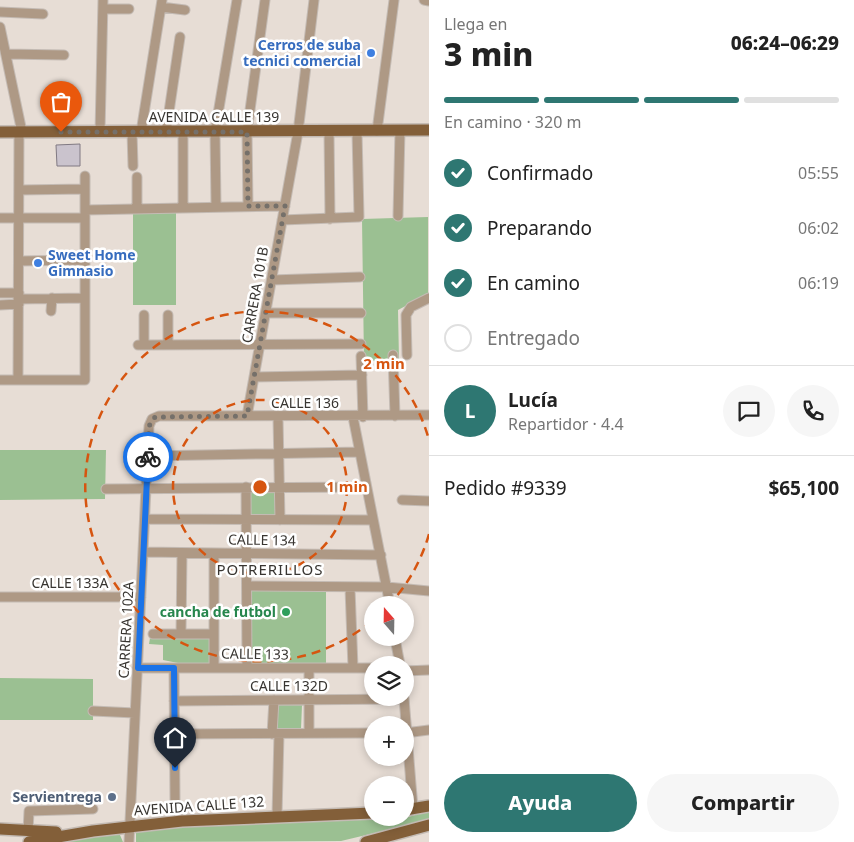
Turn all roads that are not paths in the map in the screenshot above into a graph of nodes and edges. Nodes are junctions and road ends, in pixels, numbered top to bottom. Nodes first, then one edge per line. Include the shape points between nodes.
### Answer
1 (237, 0) edge
2 (265, 0) edge
3 (314, 0) edge
4 (394, 0) edge
5 (424, 0) edge
6 (429, 1) edge
7 (103, 4) edge
8 (162, 4) edge
9 (129, 10) dead end
10 (185, 10) dead end
11 (0, 12) edge
12 (44, 14) dead end
13 (0, 27) edge
14 (180, 38) dead end
15 (6, 54) junction
16 (64, 55) dead end
17 (400, 130) junction
18 (429, 130) edge
19 (377, 131) junction
20 (0, 132) edge
21 (20, 132) junction
22 (100, 132) junction
23 (136, 132) junction
24 (166, 132) junction
25 (183, 132) junction
26 (215, 132) junction
27 (247, 132) junction
28 (298, 132) junction
29 (329, 132) junction
30 (357, 132) junction
31 (133, 166) dead end
32 (85, 176) dead end
33 (137, 177) dead end
34 (85, 189) junction
35 (19, 190) junction
36 (216, 206) junction
37 (248, 206) junction
38 (285, 206) junction
39 (183, 208) junction
40 (137, 209) junction
41 (85, 214) junction
42 (398, 216) dead end
43 (0, 218) edge
44 (19, 218) junction
45 (330, 219) junction
46 (282, 220) junction
47 (85, 260) junction
48 (18, 261) junction
49 (360, 277) dead end
50 (272, 280) junction
51 (0, 293) edge
52 (19, 298) junction
53 (52, 298) junction
54 (85, 298) junction
55 (429, 298) edge
56 (0, 305) edge
57 (51, 311) dead end
58 (266, 313) junction
59 (361, 313) dead end
60 (168, 315) dead end
61 (144, 316) dead end
62 (361, 344) dead end
63 (168, 345) junction
64 (260, 346) junction
65 (393, 355) dead end
66 (407, 355) dead end
67 (362, 356) dead end
68 (362, 375) junction
69 (254, 377) junction
70 (0, 380) edge
71 (18, 380) junction
72 (429, 415) edge
73 (247, 416) junction
74 (278, 416) junction
75 (395, 416) junction
76 (352, 417) junction
77 (363, 417) junction
78 (152, 419) joint
79 (358, 452) junction
80 (278, 453) junction
81 (148, 456) junction
82 (146, 487) junction
83 (246, 487) junction
84 (279, 487) junction
85 (366, 487) junction
86 (106, 488) dead end
87 (402, 500) dead end
88 (429, 501) edge
89 (145, 519) junction
90 (246, 520) junction
91 (280, 520) junction
92 (374, 520) junction
93 (143, 552) junction
94 (182, 553) junction
95 (214, 553) junction
96 (246, 553) junction
97 (381, 555) junction
98 (247, 586) junction
99 (386, 587) junction
100 (350, 588) junction
101 (429, 591) edge
102 (388, 596) edge
103 (0, 597) edge
104 (141, 597) junction
105 (153, 634) dead end
106 (181, 634) junction
107 (214, 634) junction
108 (214, 667) junction
109 (247, 667) junction
110 (138, 668) junction
111 (174, 668) junction
112 (309, 668) junction
113 (353, 668) junction
114 (364, 668) edge
115 (429, 670) edge
116 (414, 671) edge
117 (364, 699) edge
118 (274, 700) junction
119 (309, 700) junction
120 (174, 701) junction
121 (93, 711) dead end
122 (135, 713) junction
123 (429, 730) edge
124 (414, 732) edge
125 (309, 733) junction
126 (364, 733) edge
127 (174, 734) junction
128 (276, 734) junction
129 (175, 800) dead end
130 (429, 806) edge
131 (93, 809) dead end
132 (414, 809) edge
133 (364, 813) edge
134 (277, 816) junction
135 (429, 825) edge
136 (130, 826) junction
137 (0, 829) edge
138 (29, 837) edge
139 (129, 842) edge
140 (366, 842) edge

1 - 26 street
2 - 27 street
3 - 28 street, CARRERA 101B
4 - 19 street
5 - 6 street
7 - 9 street
7 - 22 street
8 - 10 street
8 - 23 street
11 - 12 street
13 - 15 street
14 - 24 street
15 - 16 street
15 - 21 street
17 - 18 main road, AVENIDA CALLE 139
17 - 19 main road, AVENIDA CALLE 139
17 - 42 street
19 - 30 main road, AVENIDA CALLE 139
20 - 21 main road, AVENIDA CALLE 139
21 - 22 main road, AVENIDA CALLE 139
21 - 35 street
22 - 23 main road, AVENIDA CALLE 139
23 - 24 main road, AVENIDA CALLE 139
23 - 31 street
24 - 25 main road, AVENIDA CALLE 139
25 - 26 main road, AVENIDA CALLE 139
25 - 39 street
26 - 27 main road, AVENIDA CALLE 139
26 - 36 street
27 - 28 main road, AVENIDA CALLE 139
27 - 37 street
28 - 29 main road, AVENIDA CALLE 139
28 - 38 street, CARRERA 101B
29 - 30 main road, AVENIDA CALLE 139
29 - 45 street
30 - 45 street via 359,218
32 - 34 street
33 - 40 street
34 - 35 street
34 - 41 street
35 - 44 street
36 - 37 street
36 - 39 street
37 - 38 street
38 - 46 street, CARRERA 101B
39 - 40 street
40 - 41 street
41 - 44 street
41 - 47 street
43 - 44 street
44 - 48 street
45 - 46 street
46 - 50 street, CARRERA 101B
47 - 48 street
47 - 54 street
48 - 52 street
49 - 50 street
50 - 58 street, CARRERA 101B
51 - 52 street
52 - 53 street
52 - 56 street
52 - 71 street
53 - 54 street
53 - 57 street
54 - 71 street via 85,380
55 - 66 street via 410,307 406,315
58 - 59 street
58 - 64 street, CARRERA 101B
60 - 63 street
61 - 63 street via 141,345
62 - 64 street
63 - 64 street
64 - 69 street, CARRERA 101B
65 - 75 street
67 - 68 street
68 - 69 street
68 - 77 street
69 - 73 street, CARRERA 101B
70 - 71 street
72 - 75 street, CALLE 136
73 - 74 street, CALLE 136
73 - 78 street, CALLE 136 via 159,416
74 - 76 street, CALLE 136
74 - 80 street
75 - 77 street, CALLE 136
76 - 77 street, CALLE 136
76 - 79 street
78 - 81 street, CARRERA 102A
79 - 80 street
79 - 85 street
80 - 81 street
80 - 84 street
81 - 82 street, CARRERA 102A
82 - 83 street
82 - 86 street
82 - 89 street, CARRERA 102A
83 - 84 street
83 - 90 street
84 - 85 street
84 - 91 street
85 - 92 street
87 - 88 street
89 - 90 street
89 - 93 street, CARRERA 102A
90 - 91 street
90 - 96 street
91 - 92 street
92 - 97 street
93 - 94 street, CALLE 134
93 - 104 street, CARRERA 102A
94 - 95 street, CALLE 134
94 - 106 street
95 - 96 street, CALLE 134
95 - 107 street
96 - 97 street, CALLE 134
96 - 98 street
97 - 99 street
98 - 100 street
98 - 109 street
99 - 100 street
99 - 101 street
99 - 102 street
100 - 113 street
103 - 104 street, CALLE 133A
104 - 110 street, CARRERA 102A
105 - 106 street
106 - 107 street
107 - 108 street
108 - 109 street, CALLE 133
108 - 111 street, CALLE 133
109 - 112 street, CALLE 133
110 - 111 street, CALLE 133
110 - 122 street, CARRERA 102A
111 - 120 street
112 - 113 street, CALLE 133
112 - 119 street
113 - 114 street, CALLE 133
115 - 116 street
117 - 119 street, CALLE 132D
118 - 119 street, CALLE 132D
118 - 120 street, CALLE 132D
118 - 128 street
119 - 125 street
120 - 127 street
121 - 122 street
122 - 136 street, CARRERA 102A
123 - 124 street
125 - 126 street
125 - 128 street
127 - 128 street
127 - 129 street
128 - 134 street
130 - 132 main road
131 - 138 street via 28,811
133 - 134 main road, AVENIDA CALLE 132
134 - 136 main road, AVENIDA CALLE 132
135 - 140 main road
136 - 138 main road, AVENIDA CALLE 132
136 - 139 street, CARRERA 102A
137 - 138 main road, AVENIDA CALLE 132

